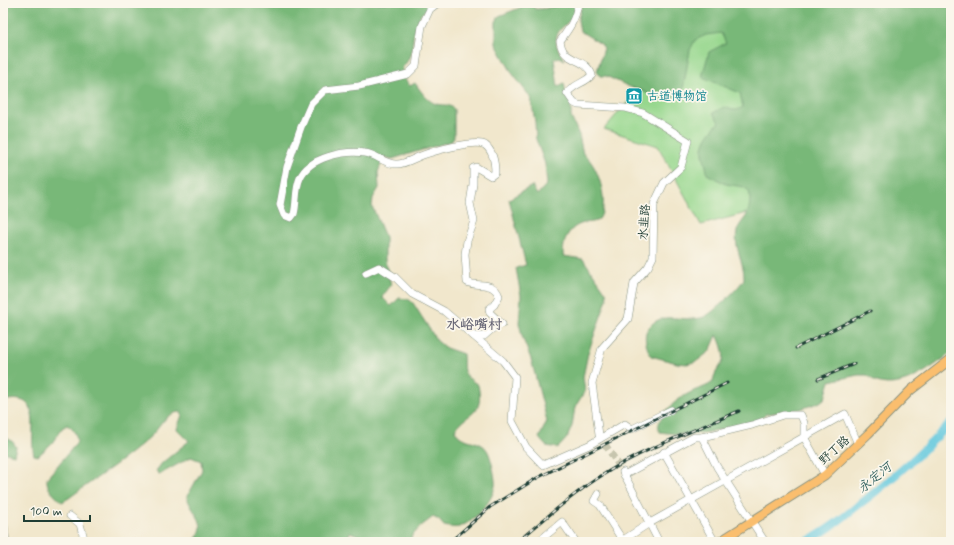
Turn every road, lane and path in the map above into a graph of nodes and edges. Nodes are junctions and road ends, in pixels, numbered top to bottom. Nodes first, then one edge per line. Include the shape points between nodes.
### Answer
1 (438, 3) edge
2 (535, 3) edge
3 (546, 3) edge
4 (578, 3) edge
5 (366, 273) dead end
6 (474, 336) junction
7 (951, 359) edge
8 (671, 410) dead end
9 (596, 412) junction
10 (599, 435) tunnel mouth
11 (702, 437) junction
12 (804, 437) junction
13 (858, 444) junction
14 (578, 450) junction
15 (664, 452) junction
16 (825, 475) junction
17 (726, 481) junction
18 (598, 494) dead end
19 (691, 501) junction
20 (3, 516) edge
21 (70, 516) dead end
22 (753, 522) junction
23 (648, 524) junction
24 (621, 541) edge
25 (6, 542) edge
26 (85, 542) edge
27 (538, 542) edge
28 (576, 542) edge
29 (659, 542) edge
30 (715, 542) edge
31 (720, 542) edge
32 (765, 542) edge

1 - 6 street via 430,10 422,26 416,66 408,74 359,86 325,90 311,104 287,166 280,205 284,215 291,218 303,173 309,166 334,156 365,153 396,164 463,145 485,145 495,163 494,173 491,176 476,167 473,168 470,203 474,221 467,241 465,274 467,282 473,285 485,284 497,291 499,296 489,309 502,324 484,336
2 - 3 street
4 - 9 street, 水韭路 via 572,25 560,41 561,47 567,56 590,69 592,75 588,80 574,85 568,93 574,103 578,106 625,108 643,113 688,141 680,166 664,183 654,204 653,257 634,283 628,319 602,348 592,383
5 - 6 street via 379,267 412,294 444,311
6 - 14 street via 513,372 515,384 512,421 526,447 543,465
7 - 13 main road, 野丁路 via 911,390
8 - 14 street via 632,429 625,424
9 - 10 street, 水韭路
9 - 14 street via 592,418 596,437
11 - 12 street via 783,415 801,415
11 - 15 street via 694,436
11 - 17 street
12 - 13 street via 845,414
12 - 16 street
12 - 17 street
13 - 16 main road, 野丁路
15 - 19 street
15 - 23 street via 623,473
16 - 22 main road, 野丁路
17 - 19 street
17 - 22 street
18 - 24 street via 594,501 600,505
19 - 23 street
19 - 30 street
20 - 25 street
21 - 26 street via 80,524
22 - 31 main road, 野丁路
22 - 32 street
23 - 24 street
23 - 29 street
27 - 28 street via 562,522

